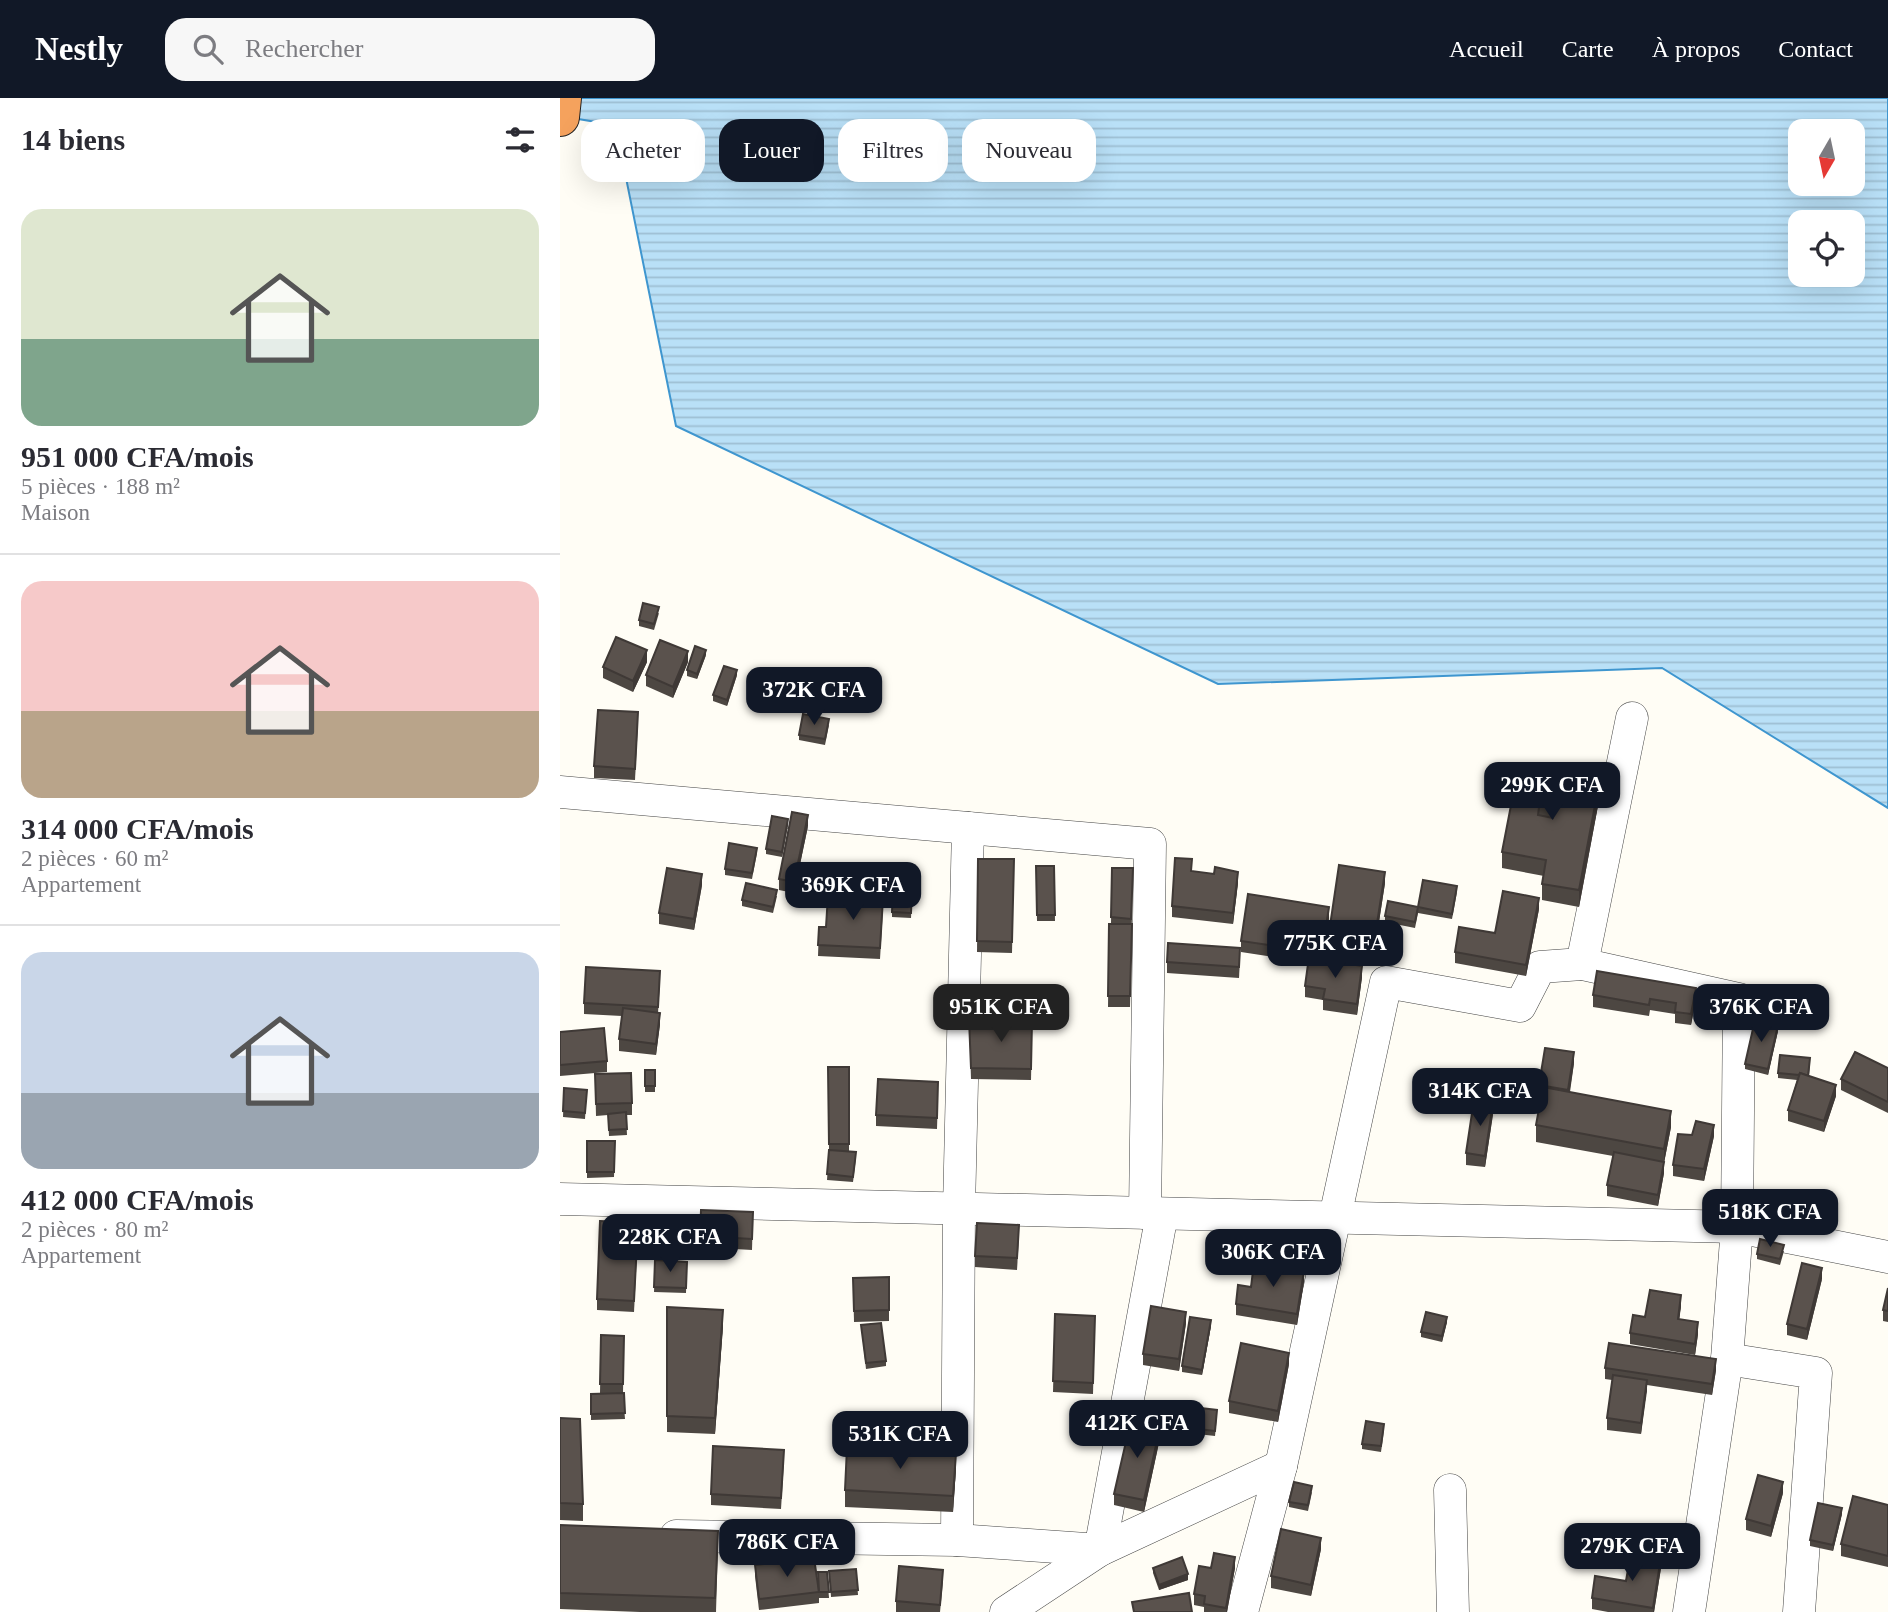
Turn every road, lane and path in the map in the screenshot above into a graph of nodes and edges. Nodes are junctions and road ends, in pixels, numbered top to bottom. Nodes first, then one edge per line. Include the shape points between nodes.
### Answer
1 (562, 98) edge
2 (560, 117) edge
3 (1633, 718) dead end
4 (560, 792) edge
5 (968, 828) junction
6 (1582, 964) junction
7 (560, 1199) edge
8 (959, 1209) junction
9 (1153, 1214) junction
10 (1334, 1218) junction
11 (1737, 1227) junction
12 (1888, 1257) edge
13 (1727, 1359) junction
14 (1282, 1466) junction
15 (1450, 1490) dead end
16 (642, 1536) edge
17 (957, 1540) junction
18 (1100, 1550) junction
19 (1006, 1612) edge
20 (1242, 1612) edge
21 (1454, 1612) edge
22 (1689, 1612) edge
23 (1799, 1612) edge

1 - 2 highway
3 - 6 street
4 - 5 street
5 - 8 street
5 - 9 street via 1150,844
6 - 10 street via 1540,967 1520,1006 1386,982
6 - 11 street via 1739,999
7 - 8 street
8 - 9 street
8 - 17 street
9 - 10 street
9 - 18 street
10 - 11 street
10 - 14 street
11 - 12 street
11 - 13 street
13 - 22 street
13 - 23 street via 1816,1373
14 - 18 street
14 - 20 street
15 - 21 street
16 - 17 street
17 - 18 street
18 - 19 street

